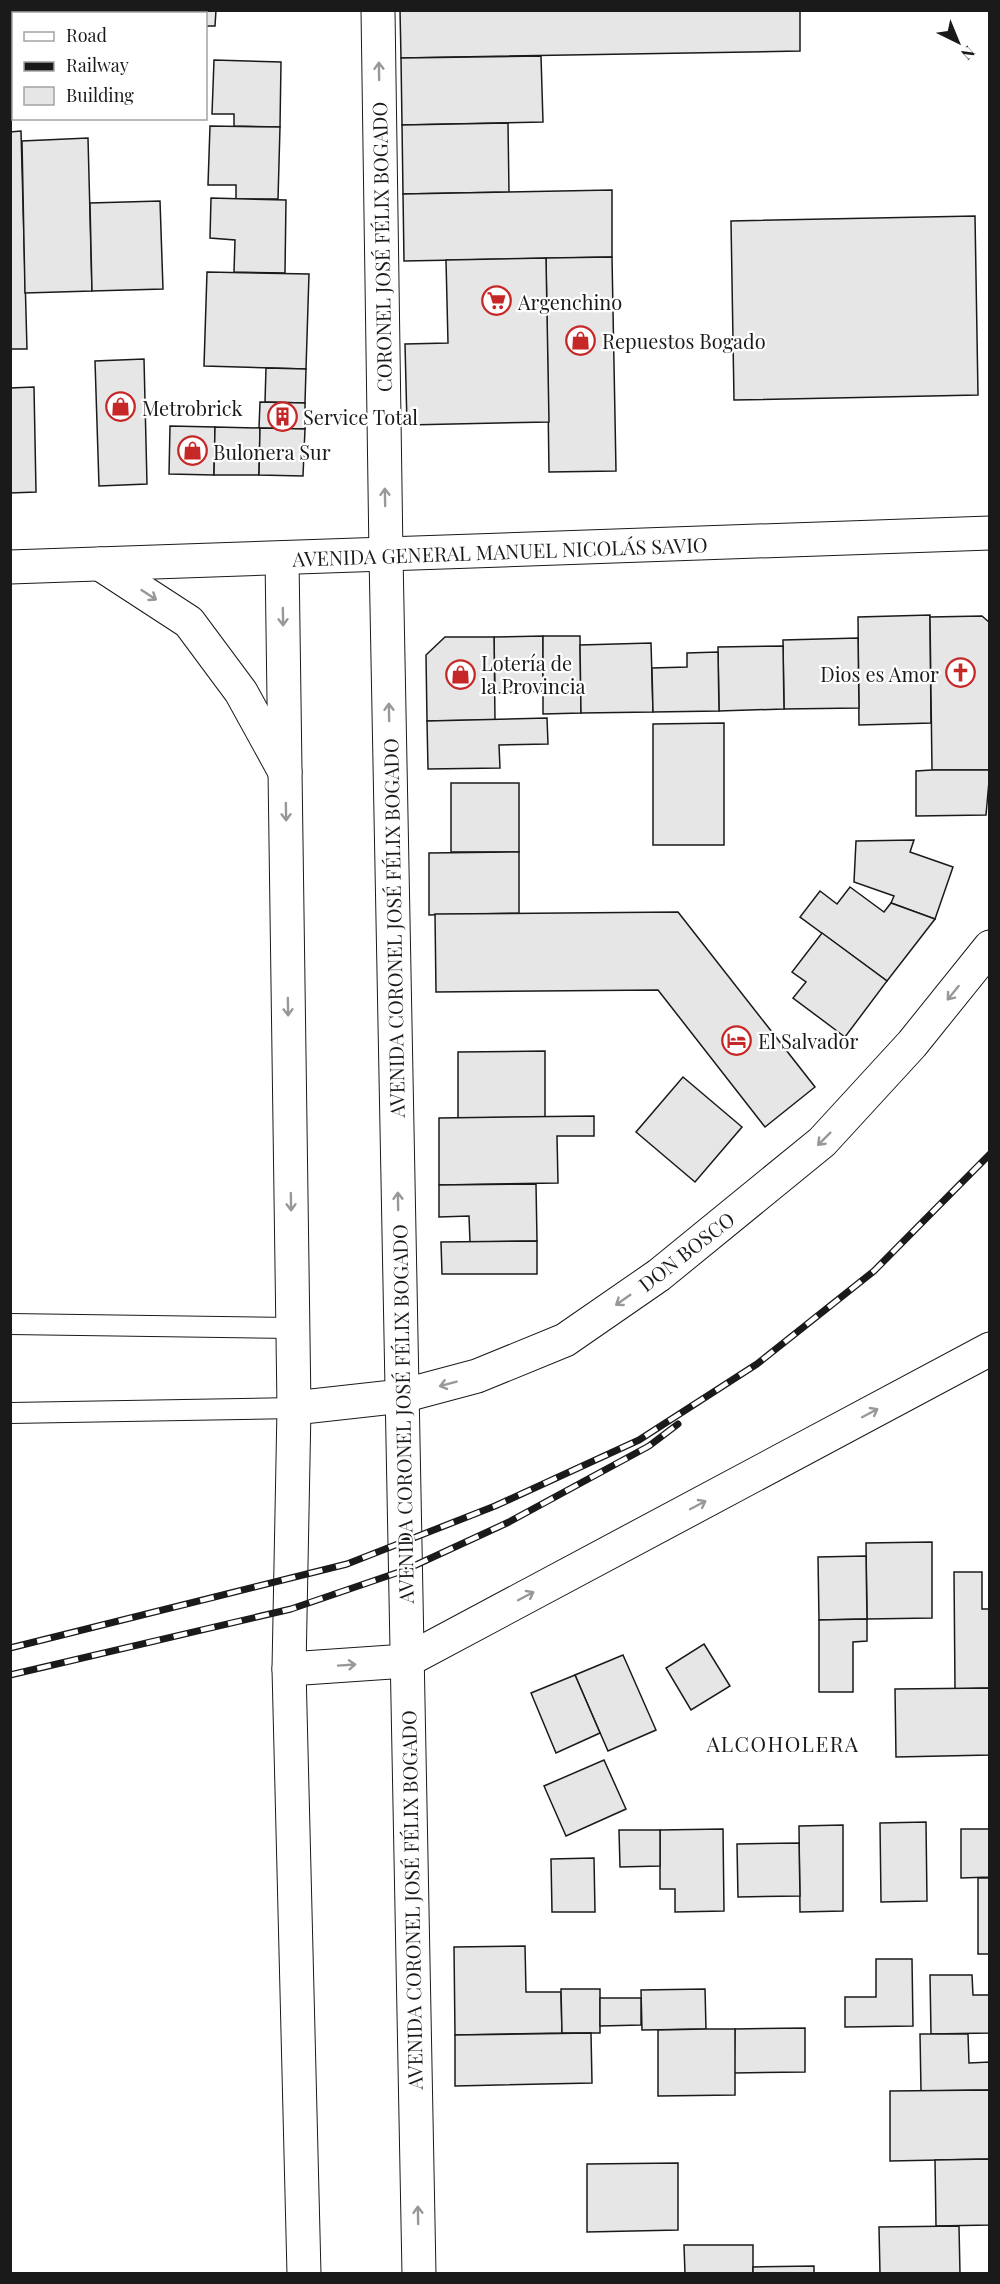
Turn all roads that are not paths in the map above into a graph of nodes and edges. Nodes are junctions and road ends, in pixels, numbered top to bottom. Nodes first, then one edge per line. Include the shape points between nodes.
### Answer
1 (378, 10) edge
2 (990, 533) edge
3 (386, 555) junction
4 (282, 558) junction
5 (100, 564) junction
6 (10, 567) edge
7 (285, 772) junction
8 (990, 947) edge
9 (10, 1324) edge
10 (293, 1328) junction
11 (990, 1349) edge
12 (402, 1396) junction
13 (294, 1408) junction
14 (10, 1413) edge
15 (406, 1661) junction
16 (289, 1669) junction
17 (304, 2274) edge
18 (419, 2274) edge

3 -> 1 main road, CORONEL JOSÉ FÉLIX BOGADO
2 - 3 main road, AVENIDA GENERAL MANUEL NICOLÁS SAVIO
3 - 4 main road, AVENIDA GENERAL MANUEL NICOLÁS SAVIO
12 -> 3 main road, AVENIDA CORONEL JOSÉ FÉLIX BOGADO
4 - 5 main road, AVENIDA GENERAL MANUEL NICOLÁS SAVIO
4 -> 7 main road
5 - 6 main road, AVENIDA GENERAL MANUEL NICOLÁS SAVIO
5 -> 7 main road via 189,622 241,692
7 -> 10 main road
8 -> 12 main road, DON BOSCO via 912,1044 822,1142 659,1275 565,1340 477,1376
9 - 10 lane
10 - 13 main road
15 -> 11 main road
12 - 13 main road, DON BOSCO
12 - 15 main road, AVENIDA CORONEL JOSÉ FÉLIX BOGADO
13 - 14 lane
13 - 16 main road
16 -> 15 main road
18 -> 15 main road, AVENIDA CORONEL JOSÉ FÉLIX BOGADO
16 - 17 main road

